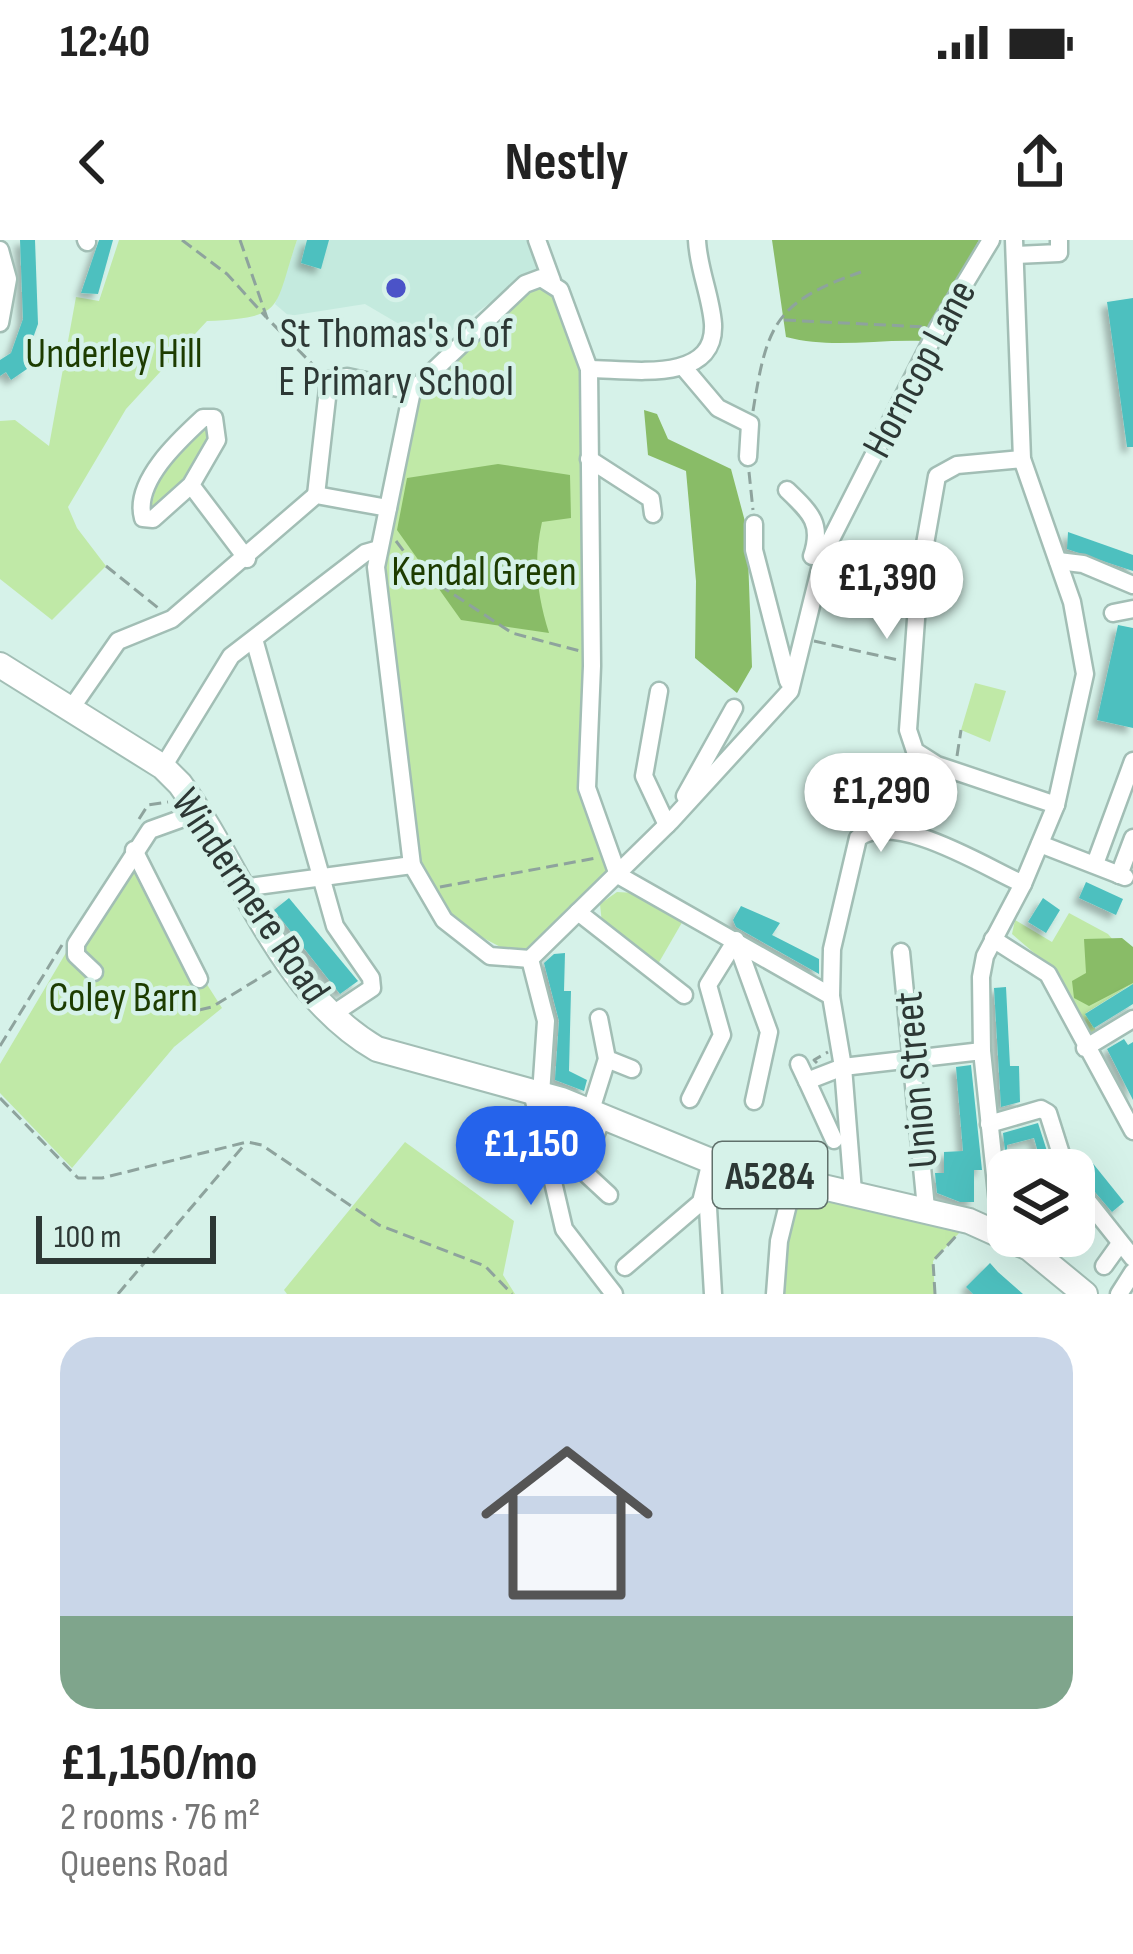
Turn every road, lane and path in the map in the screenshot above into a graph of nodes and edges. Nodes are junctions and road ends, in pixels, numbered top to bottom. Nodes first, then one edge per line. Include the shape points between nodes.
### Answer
1 (182, 240) edge
2 (241, 240) edge
3 (537, 240) edge
4 (697, 240) edge
5 (991, 240) edge
6 (1059, 240) edge
7 (1012, 245) edge
8 (0, 250) edge
9 (861, 272) dead end
10 (552, 281) junction
11 (267, 318) junction
12 (780, 320) junction
13 (0, 323) edge
14 (938, 328) junction
15 (589, 369) junction
16 (685, 369) junction
17 (329, 380) junction
18 (412, 391) junction
19 (750, 424) junction
20 (748, 457) joint
21 (589, 459) junction
22 (1022, 459) junction
23 (191, 485) junction
24 (787, 490) dead end
25 (316, 495) junction
26 (653, 514) dead end
27 (386, 516) junction
28 (754, 524) joint
29 (379, 549) junction
30 (247, 559) junction
31 (1058, 561) junction
32 (412, 564) junction
33 (106, 566) dead end
34 (818, 573) junction
35 (1133, 585) edge
36 (1133, 609) edge
37 (1113, 613) dead end
38 (172, 619) junction
39 (799, 638) junction
40 (254, 639) junction
41 (588, 653) dead end
42 (912, 664) junction
43 (0, 665) edge
44 (659, 691) dead end
45 (790, 691) junction
46 (734, 708) dead end
47 (70, 710) junction
48 (961, 730) dead end
49 (163, 767) junction
50 (1132, 767) edge
51 (946, 768) junction
52 (1056, 805) junction
53 (200, 812) junction
54 (1111, 822) junction
55 (669, 823) junction
56 (912, 833) junction
57 (1133, 834) edge
58 (1040, 844) junction
59 (134, 850) junction
60 (609, 855) junction
61 (1095, 864) junction
62 (412, 865) junction
63 (618, 875) junction
64 (322, 879) junction
65 (1023, 884) junction
66 (242, 888) junction
67 (426, 890) junction
68 (578, 912) junction
69 (993, 938) junction
70 (736, 940) junction
71 (901, 952) dead end
72 (530, 959) junction
73 (288, 961) junction
74 (94, 972) dead end
75 (199, 979) dead end
76 (684, 995) dead end
77 (832, 996) junction
78 (199, 1010) dead end
79 (333, 1014) junction
80 (598, 1018) dead end
81 (1133, 1019) edge
82 (1085, 1048) junction
83 (831, 1049) dead end
84 (982, 1051) junction
85 (607, 1059) junction
86 (914, 1060) junction
87 (799, 1064) dead end
88 (843, 1067) junction
89 (632, 1069) dead end
90 (816, 1078) junction
91 (537, 1093) junction
92 (0, 1098) edge
93 (690, 1099) dead end
94 (754, 1101) dead end
95 (596, 1115) junction
96 (989, 1124) junction
97 (1133, 1131) edge
98 (834, 1140) dead end
99 (249, 1142) junction
100 (992, 1149) edge
101 (1059, 1149) edge
102 (708, 1173) junction
103 (794, 1180) junction
104 (853, 1192) junction
105 (609, 1195) dead end
106 (926, 1208) junction
107 (1095, 1211) edge
108 (969, 1221) junction
109 (987, 1227) edge
110 (1126, 1251) edge
111 (1035, 1257) edge
112 (1104, 1266) dead end
113 (625, 1267) dead end
114 (118, 1294) edge
115 (512, 1294) edge
116 (614, 1294) edge
117 (713, 1294) edge
118 (775, 1294) edge
119 (934, 1294) edge
120 (1085, 1294) edge

1 - 11 path
2 - 11 path
3 - 10 street
4 - 16 street via 712,338
5 - 14 street, Horncop Lane
6 - 7 street via 1059,253
7 - 22 street
8 - 13 street via 8,279
9 - 12 path via 810,290
10 - 15 street
10 - 18 street via 525,284
11 - 17 path
12 - 14 path
12 - 19 path via 764,340
14 - 34 street, Horncop Lane
15 - 16 street
15 - 21 street
16 - 19 street via 718,408
17 - 18 street
17 - 25 street
18 - 27 street
19 - 20 street
20 - 28 path
21 - 26 street via 650,499
21 - 60 street via 586,788
22 - 31 street
22 - 42 street via 957,465 937,476
23 - 23 street via 217,440 214,418 202,418 170,448 143,498 143,518 153,519
23 - 30 street
24 - 34 street via 817,523
25 - 27 street
25 - 30 street
27 - 29 street
27 - 32 path
28 - 45 street
29 - 32 path
29 - 40 street
29 - 62 street
30 - 38 street
31 - 35 street
31 - 52 street via 1085,674
32 - 41 path via 512,633
33 - 38 path
34 - 39 street, Horncop Lane
36 - 37 street
38 - 47 street via 118,641
39 - 42 path
39 - 45 street, Horncop Lane
40 - 49 street via 231,656
40 - 64 street
42 - 51 street via 908,730 915,751
43 - 47 highway, Windermere Road / A5284
44 - 55 street via 644,776
45 - 55 street
46 - 55 street
47 - 49 highway, Windermere Road / A5284
48 - 51 path
49 - 53 highway, Windermere Road / A5284
50 - 54 street
51 - 52 street
51 - 56 path
52 - 58 street
53 - 59 street via 150,830
53 - 66 highway, Windermere Road / A5284
54 - 57 street
54 - 61 street
55 - 63 street
56 - 65 street
56 - 77 street via 876,828 858,838 832,949
57 - 61 street via 1122,876
58 - 61 street
58 - 65 street
59 - 74 street via 76,944
59 - 75 street
60 - 63 street
60 - 67 path
62 - 64 street
62 - 67 street
63 - 68 street
63 - 70 street
64 - 66 street
64 - 79 street via 335,926 372,988
65 - 69 street
66 - 73 highway, Windermere Road / A5284
67 - 72 street via 444,920 490,956
68 - 72 street
68 - 76 street
69 - 82 street via 1048,974
69 - 84 street via 980,977
70 - 77 street
70 - 93 street via 708,985 722,1035
70 - 94 street via 769,1032
71 - 86 street, Union Street
72 - 91 street via 546,1021
73 - 78 path
73 - 79 highway, Windermere Road / A5284
77 - 88 street
79 - 91 highway, Windermere Road / A5284 via 363,1042 397,1058
80 - 85 street
81 - 82 street
82 - 97 street
83 - 90 path via 814,1060
84 - 86 street
84 - 96 street
85 - 89 street
85 - 95 street
86 - 88 street
86 - 106 street, Union Street
87 - 90 street
88 - 90 street
88 - 104 street
90 - 98 street
91 - 95 highway, Windermere Road / A5284
91 - 116 street via 564,1229
92 - 99 path via 78,1178
95 - 102 highway, Windermere Road / A5284
95 - 105 street via 582,1170
96 - 100 street
96 - 101 street via 1041,1109
99 - 114 path
99 - 115 path via 379,1225 485,1266
102 - 103 highway, Windermere Road / A5284
102 - 113 street via 701,1202
102 - 117 street
103 - 104 highway, Windermere Road / A5284
103 - 118 street
104 - 106 highway, Windermere Road / A5284
106 - 108 highway, Windermere Road / A5284
107 - 110 street
108 - 109 highway, Windermere Road / A5284
108 - 119 path via 933,1261
110 - 112 street
111 - 120 highway, A5284

